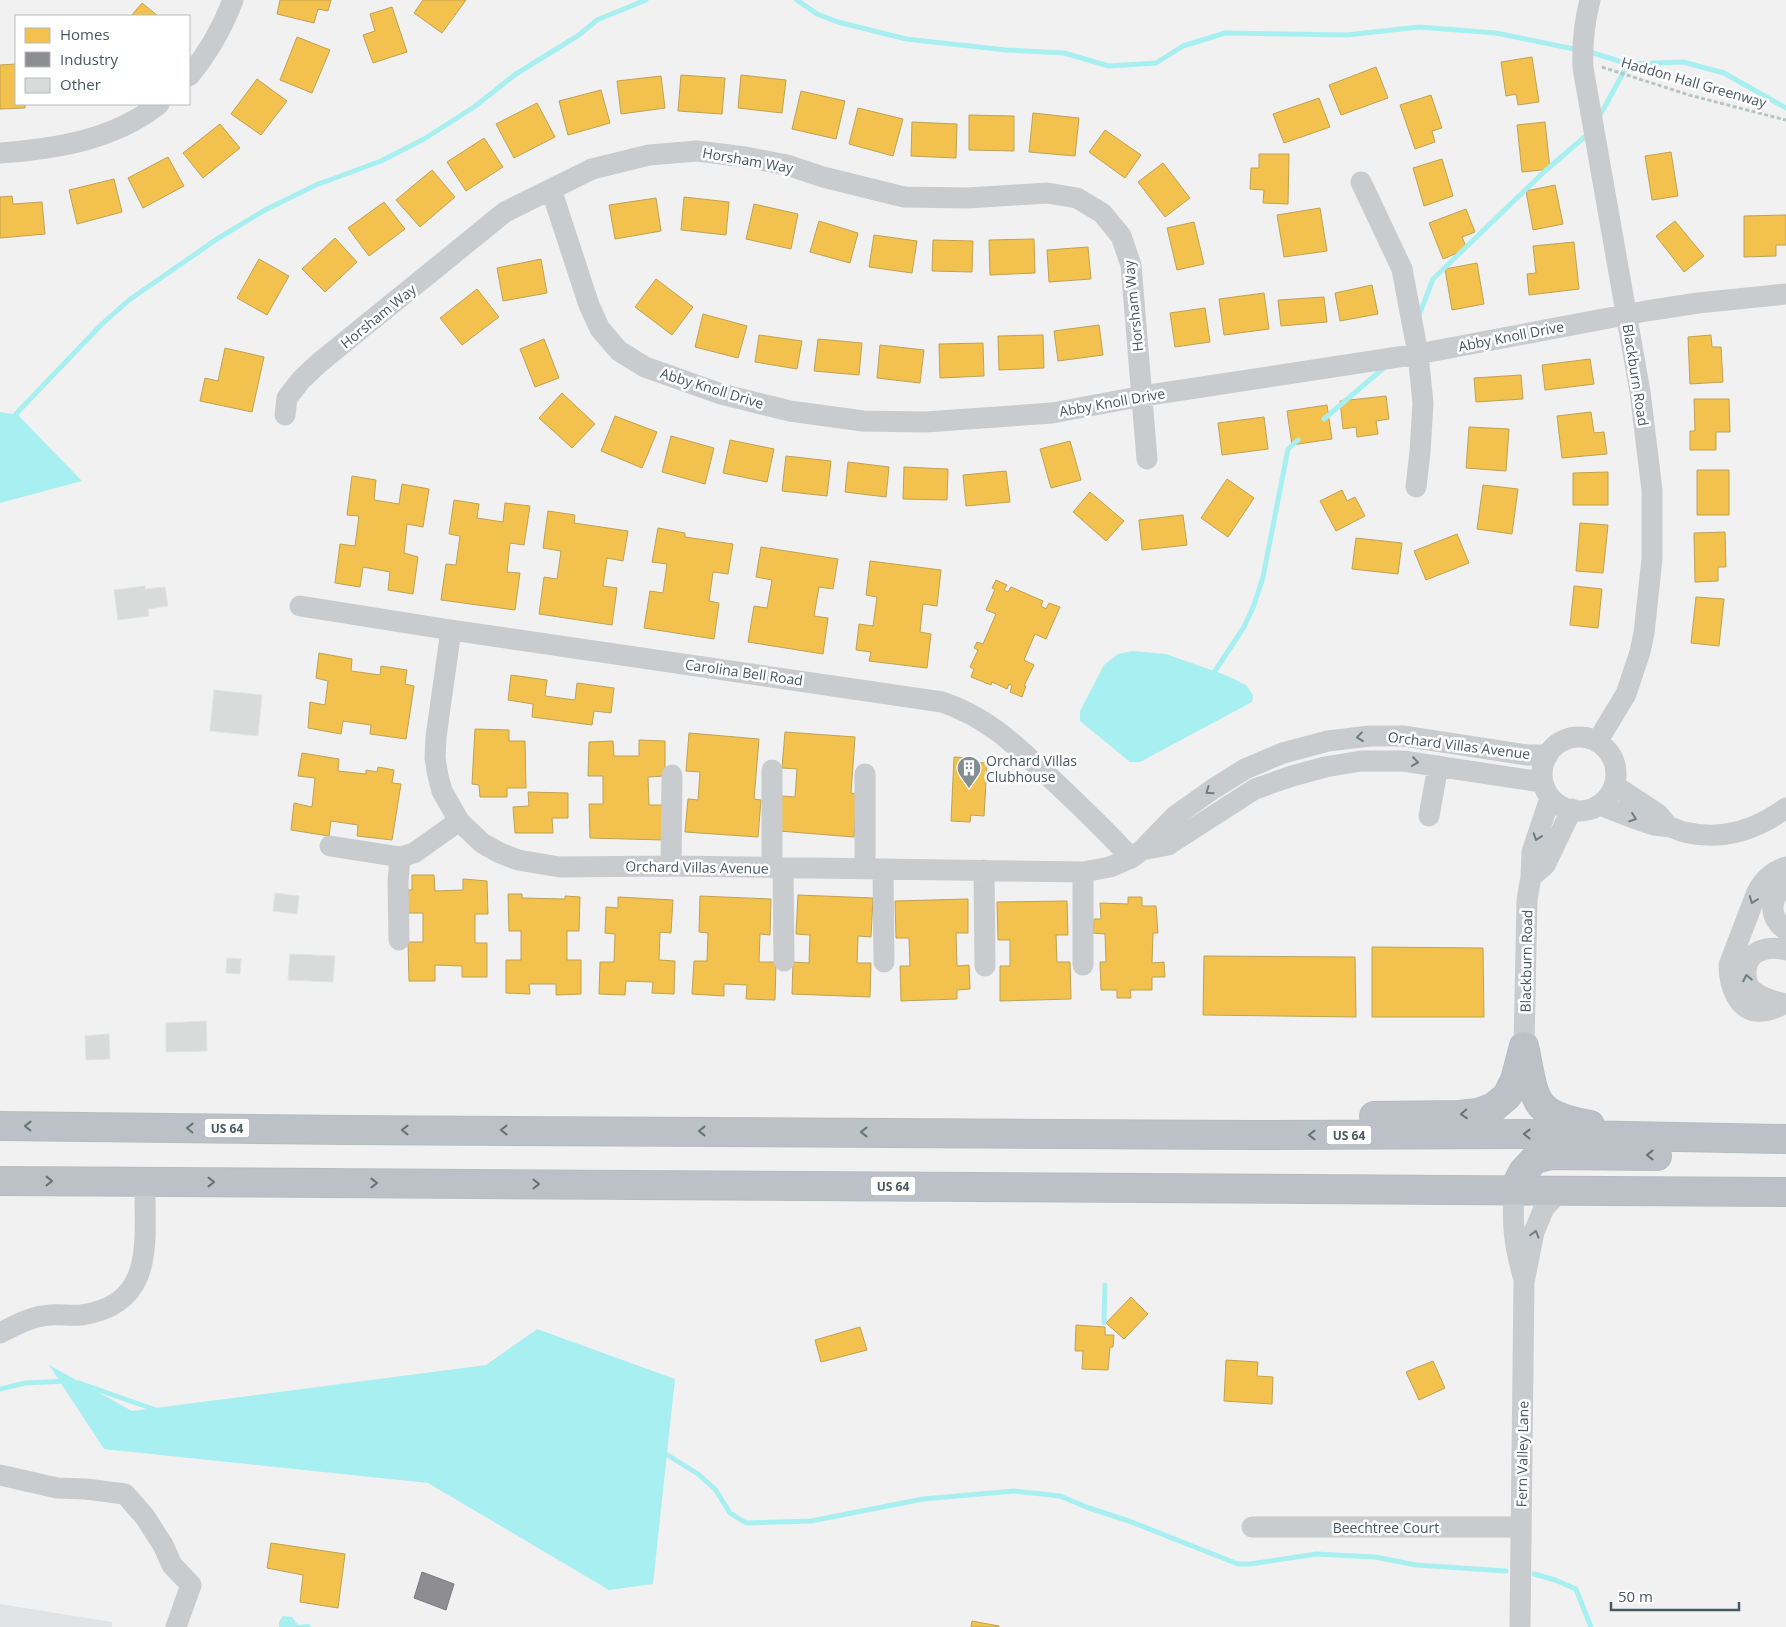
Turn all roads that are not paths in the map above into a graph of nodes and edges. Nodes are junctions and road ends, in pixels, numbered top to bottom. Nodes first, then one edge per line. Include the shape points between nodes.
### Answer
1 (233, 0) edge
2 (1590, 0) edge
3 (190, 75) edge
4 (158, 105) edge
5 (0, 152) edge
6 (1361, 182) dead end
7 (551, 189) junction
8 (1786, 294) edge
9 (1626, 314) junction
10 (1418, 354) junction
11 (1143, 396) junction
12 (285, 415) dead end
13 (1147, 460) dead end
14 (1416, 487) dead end
15 (300, 606) dead end
16 (451, 630) junction
17 (1597, 742) junction
18 (1283, 753) junction
19 (1548, 754) junction
20 (1438, 766) junction
21 (772, 770) dead end
22 (865, 774) dead end
23 (672, 775) dead end
24 (1292, 776) junction
25 (1614, 785) junction
26 (1546, 790) junction
27 (1600, 805) junction
28 (1786, 808) edge
29 (1572, 809) junction
30 (1429, 816) dead end
31 (459, 821) junction
32 (1668, 826) junction
33 (330, 846) dead end
34 (1136, 854) junction
35 (400, 857) junction
36 (671, 866) junction
37 (1786, 867) edge
38 (777, 868) junction
39 (874, 869) junction
40 (984, 870) junction
41 (1083, 872) junction
42 (1531, 877) junction
43 (1786, 886) edge
44 (1786, 930) edge
45 (399, 940) dead end
46 (1786, 950) edge
47 (784, 961) dead end
48 (884, 962) dead end
49 (1083, 965) dead end
50 (985, 966) dead end
51 (1785, 1004) edge
52 (1524, 1046) junction
53 (0, 1126) edge
54 (913, 1133) junction
55 (1650, 1136) junction
56 (1786, 1139) edge
57 (1786, 1150) edge
58 (0, 1181) edge
59 (145, 1182) junction
60 (1514, 1190) junction
61 (1560, 1191) junction
62 (1786, 1192) edge
63 (1524, 1282) junction
64 (0, 1333) edge
65 (0, 1475) edge
66 (1252, 1527) dead end
67 (1521, 1527) junction
68 (176, 1627) edge
69 (1520, 1627) edge

1 - 3 street via 215,40
2 - 9 street, Blackburn Road via 1582,44 1583,68
4 - 5 street via 109,132 30,150
6 - 10 street via 1402,269
7 - 11 street, Abby Knoll Drive via 600,329 620,351 645,367 713,392 790,411 863,421 925,422 1052,413
7 - 11 street, Horsham Way via 592,168 649,155 697,151 786,165 904,197 968,198 1047,193 1077,198 1102,213 1115,228 1131,265
7 - 12 street, Horsham Way via 505,212 319,363 287,398
8 - 9 street, Abby Knoll Drive
9 - 10 street, Abby Knoll Drive
9 - 17 street, Blackburn Road via 1652,490 1652,558 1644,633 1632,678 1620,706
10 - 11 street, Abby Knoll Drive
10 - 14 street via 1423,403
11 - 13 street, Horsham Way
15 - 16 street, Carolina Bell Road
16 - 31 street, Orchard Villas Avenue via 436,758 442,791
16 - 34 street, Carolina Bell Road via 942,702 967,711 993,727
17 - 19 street via 1586,738 1564,740
17 - 25 street via 1613,761
19 -> 18 street, Orchard Villas Avenue via 1528,755 1403,736 1328,741
18 - 24 street
18 -> 34 street, Orchard Villas Avenue via 1245,769 1213,789 1175,816
19 - 26 street via 1542,767
24 -> 20 street, Orchard Villas Avenue via 1361,761 1403,761
20 - 26 street, Orchard Villas Avenue
20 - 30 street
21 - 38 street
22 - 39 street
23 - 36 street
24 - 34 street, Orchard Villas Avenue via 1256,789 1168,845
25 - 27 street via 1609,797
25 - 32 street via 1658,814
26 - 29 street via 1562,807
26 -> 42 street, Blackburn Road via 1532,852
27 - 29 street via 1588,810
27 -> 32 street via 1656,826
28 - 32 street via 1742,832 1698,834
29 - 42 street via 1545,866
31 - 35 street via 414,853
31 - 36 street, Orchard Villas Avenue via 482,843 518,860 560,867
33 - 35 street
34 - 41 street, Orchard Villas Avenue via 1110,866
35 - 45 street
36 - 38 street, Orchard Villas Avenue
37 -> 51 street via 1769,875 1756,892 1729,965 1733,991 1750,1009 1759,1012
38 - 39 street, Orchard Villas Avenue
38 - 47 street
39 - 40 street, Orchard Villas Avenue
39 - 48 street
40 - 41 street, Orchard Villas Avenue
40 - 50 street
41 - 49 street
42 - 52 street, Blackburn Road via 1527,900
43 - 44 street via 1778,893 1773,906 1776,921
51 -> 46 street via 1750,988 1746,972 1749,960 1759,950
52 -> 54 highway via 1507,1096 1494,1107 1478,1113 1064,1120
52 - 55 highway via 1536,1098 1550,1113 1568,1121
54 -> 53 highway, US 64
55 -> 54 highway, US 64
55 - 56 highway, US 64
57 -> 60 highway via 1658,1156 1551,1155 1534,1159 1522,1172
58 -> 59 highway, US 64
59 -> 60 highway, US 64
59 - 64 street via 143,1263 129,1293 100,1311 37,1317
60 - 61 highway, US 64
60 - 63 street, Fern Valley Lane via 1515,1246
61 - 62 highway, US 64
63 -> 61 street, Fern Valley Lane via 1534,1232 1544,1208
63 - 67 street, Fern Valley Lane
65 - 68 street via 58,1488 125,1494 145,1517 172,1565 191,1585
66 - 67 street, Beechtree Court
67 - 69 street, Fern Valley Lane

